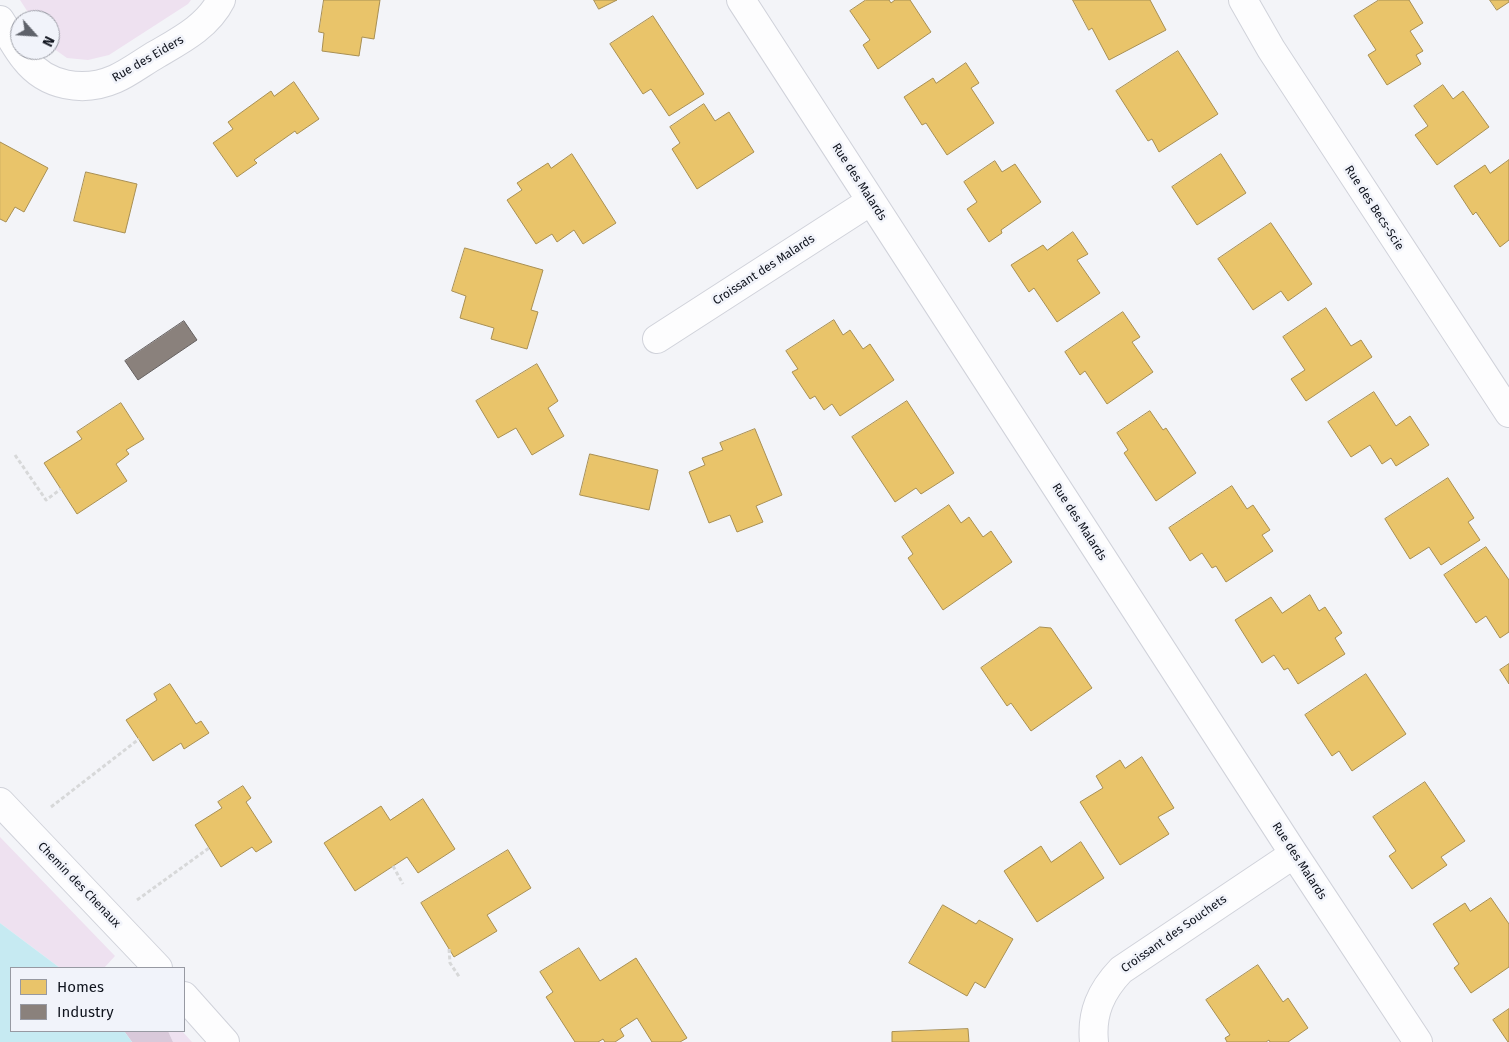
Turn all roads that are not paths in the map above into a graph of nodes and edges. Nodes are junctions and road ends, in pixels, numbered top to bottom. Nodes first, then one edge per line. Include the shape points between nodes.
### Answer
1 (220, 0) edge
2 (740, 0) edge
3 (1242, 0) edge
4 (0, 20) edge
5 (871, 201) junction
6 (657, 339) dead end
7 (1509, 413) edge
8 (0, 802) edge
9 (1294, 854) junction
10 (157, 967) edge
11 (185, 997) edge
12 (225, 1042) edge
13 (1094, 1042) edge
14 (1418, 1042) edge

1 - 4 street, Rue des Eiders via 191,34 116,79 88,86 58,83 40,73 25,59
2 - 5 street, Rue des Malards
3 - 7 street, Rue des Becs-Scie
5 - 6 street, Croissant des Malards
5 - 9 street, Rue des Malards
8 - 10 street, Chemin des Chenaux
9 - 13 street, Croissant des Souchets via 1121,970 1108,984 1094,1015
9 - 14 street, Rue des Malards
11 - 12 street

